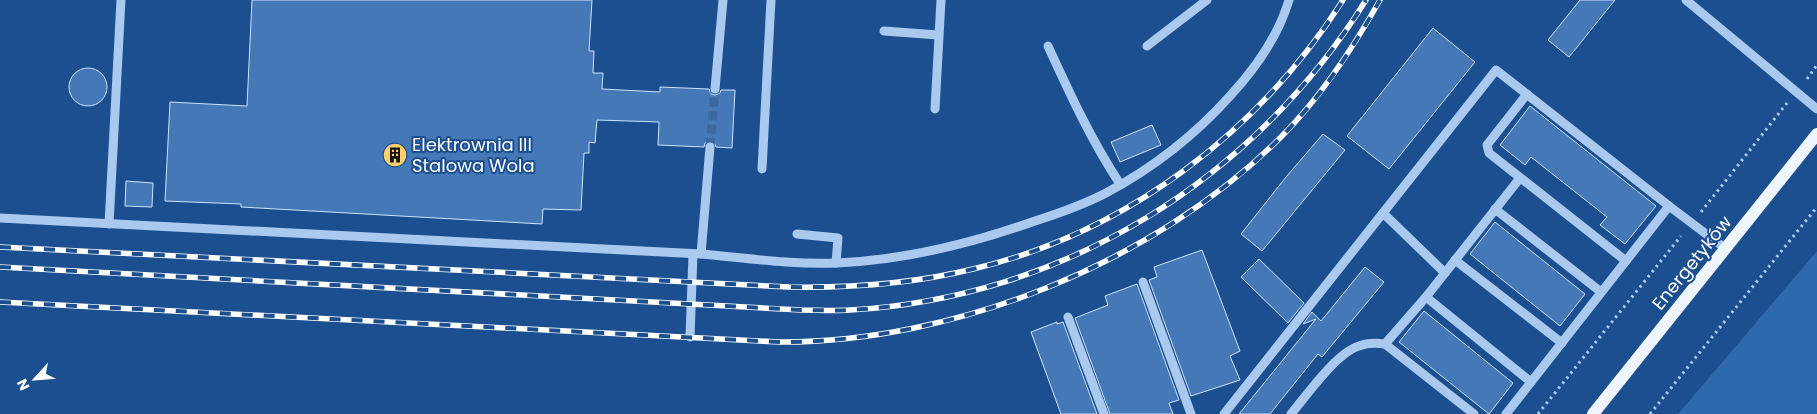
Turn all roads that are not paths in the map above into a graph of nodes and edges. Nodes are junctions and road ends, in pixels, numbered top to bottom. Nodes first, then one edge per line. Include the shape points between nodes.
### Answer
1 (120, 0) edge
2 (723, 0) edge
3 (771, 0) edge
4 (941, 0) edge
5 (1206, 0) edge
6 (1289, 0) edge
7 (1686, 0) edge
8 (884, 31) dead end
9 (938, 36) junction
10 (1048, 46) dead end
11 (1146, 46) dead end
12 (715, 90) tunnel mouth
13 (1527, 94) junction
14 (935, 108) dead end
15 (1817, 108) edge
16 (1817, 134) edge
17 (710, 147) tunnel mouth
18 (762, 169) dead end
19 (1520, 178) junction
20 (1120, 184) junction
21 (1669, 206) junction
22 (1495, 209) junction
23 (1383, 213) junction
24 (0, 218) edge
25 (109, 224) junction
26 (797, 234) dead end
27 (1726, 249) junction
28 (697, 254) junction
29 (1455, 260) junction
30 (1626, 261) junction
31 (836, 263) junction
32 (1444, 273) junction
33 (1143, 282) dead end
34 (1601, 292) junction
35 (1426, 297) junction
36 (1068, 317) dead end
37 (690, 337) dead end
38 (1562, 343) junction
39 (1385, 344) junction
40 (1531, 382) junction
41 (1104, 414) edge
42 (1191, 414) edge
43 (1224, 414) edge
44 (1291, 414) edge
45 (1474, 414) edge
46 (1506, 414) edge
47 (1593, 414) edge

1 - 25 street
2 - 12 street
3 - 18 street
4 - 9 street
5 - 11 street
6 - 20 street via 1267,50 1242,83 1179,145
7 - 15 street
8 - 9 street
9 - 14 street
10 - 20 street via 1077,111
13 - 19 street via 1487,145 1488,154
13 - 21 street
13 - 23 street via 1496,70
16 - 27 main road, Energetyków
17 - 28 street
19 - 22 street
19 - 30 street
20 - 31 street via 1059,213 972,241 918,253
21 - 27 street
21 - 30 street
22 - 29 street
22 - 34 street
23 - 32 street
23 - 43 street
24 - 25 street
25 - 28 street
26 - 31 street via 838,238
27 - 47 main road, Energetyków
28 - 31 street
28 - 37 street
29 - 32 street
29 - 38 street
30 - 34 street
32 - 35 street
33 - 42 street
34 - 38 street
35 - 39 street
35 - 40 street
36 - 41 street
38 - 40 street
39 - 44 street via 1358,346 1340,357
39 - 45 street
40 - 46 street

